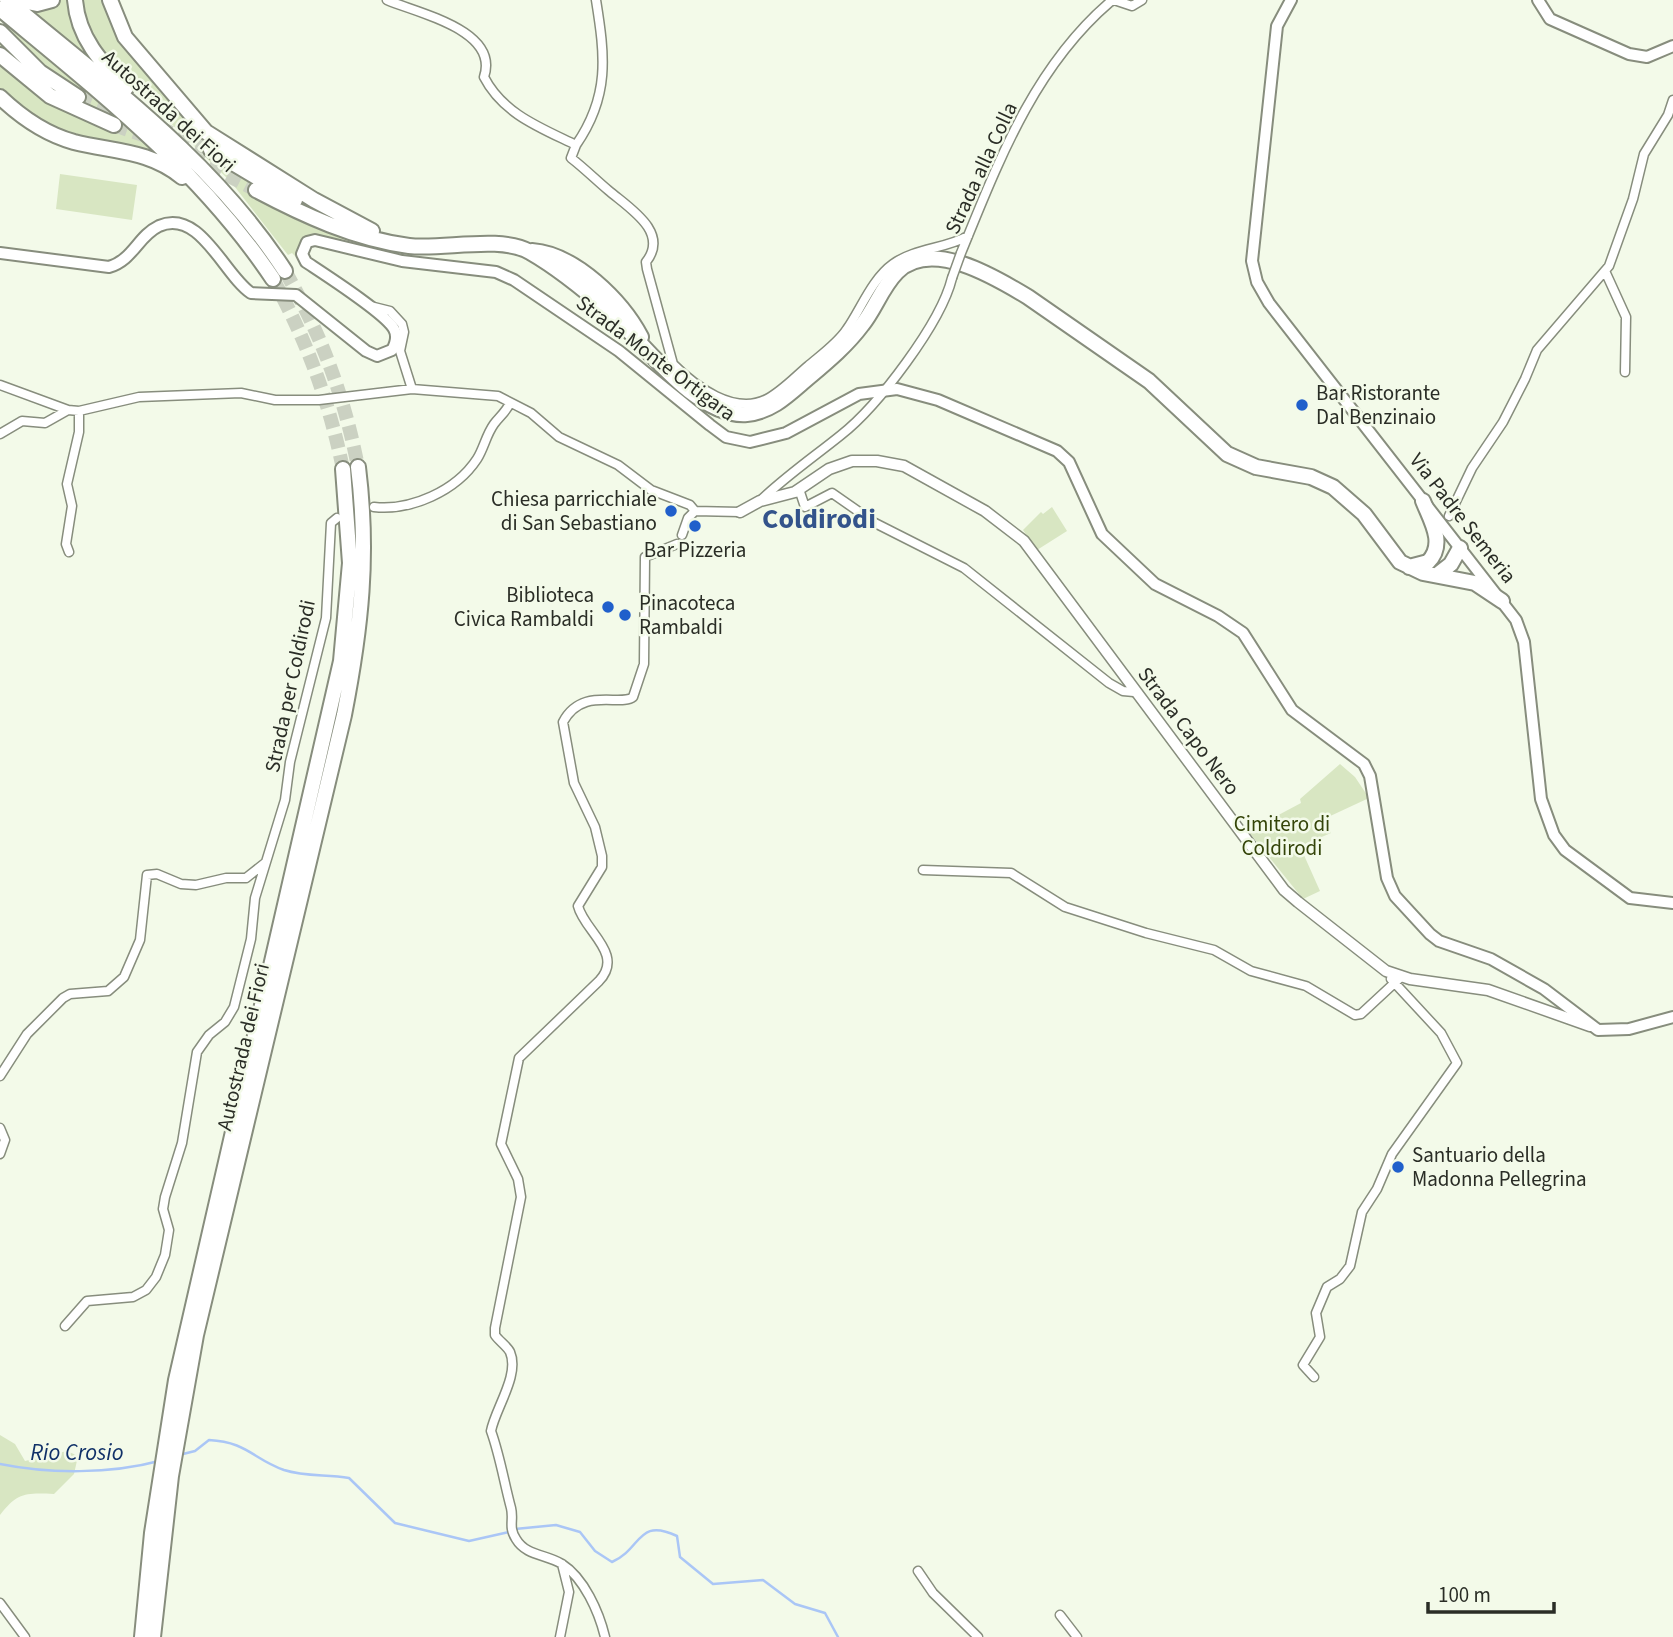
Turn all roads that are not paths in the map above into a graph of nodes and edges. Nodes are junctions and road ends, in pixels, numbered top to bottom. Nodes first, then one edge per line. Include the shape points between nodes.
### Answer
1 (18, 0) edge
2 (52, 0) edge
3 (75, 0) edge
4 (110, 0) edge
5 (387, 0) edge
6 (596, 0) edge
7 (1142, 0) edge
8 (1291, 0) edge
9 (1538, 0) edge
10 (4, 8) edge
11 (0, 32) edge
12 (1673, 46) edge
13 (0, 55) edge
14 (0, 97) edge
15 (78, 97) tunnel mouth
16 (1673, 100) edge
17 (151, 120) junction
18 (114, 125) tunnel mouth
19 (576, 145) junction
20 (211, 150) tunnel mouth
21 (256, 190) tunnel mouth
22 (214, 200) junction
23 (348, 230) junction
24 (968, 236) junction
25 (405, 245) junction
26 (0, 253) edge
27 (1605, 271) junction
28 (369, 306) junction
29 (1625, 372) dead end
30 (665, 383) dead end
31 (0, 384) edge
32 (883, 388) junction
33 (412, 389) junction
34 (674, 395) junction
35 (510, 403) junction
36 (68, 410) junction
37 (79, 411) junction
38 (0, 434) edge
39 (799, 489) junction
40 (760, 501) junction
41 (1423, 501) junction
42 (374, 507) dead end
43 (695, 510) junction
44 (740, 512) joint
45 (1449, 516) dead end
46 (337, 519) dead end
47 (682, 535) dead end
48 (677, 544) dead end
49 (1460, 548) junction
50 (69, 552) dead end
51 (1432, 558) junction
52 (1409, 567) junction
53 (1437, 575) junction
54 (1502, 601) junction
55 (1134, 692) junction
56 (268, 861) junction
57 (923, 870) dead end
58 (1673, 904) edge
59 (1398, 980) junction
60 (1673, 1017) edge
61 (1590, 1027) junction
62 (0, 1076) edge
63 (0, 1128) edge
64 (0, 1154) edge
65 (65, 1326) dead end
66 (1314, 1377) dead end
67 (562, 1564) junction
68 (918, 1571) dead end
69 (0, 1603) edge
70 (1060, 1615) dead end
71 (25, 1637) edge
72 (142, 1637) edge
73 (153, 1637) edge
74 (560, 1637) edge
75 (605, 1637) edge
76 (978, 1637) edge
77 (1077, 1637) edge

1 - 2 highway via 37,4
3 - 17 highway via 90,47
4 - 25 highway via 125,37 191,117 219,142 325,207
5 - 19 street via 437,16 475,42 486,53 484,77 495,94 527,122
6 - 19 street via 604,57 602,88 598,107
7 - 24 street, Strada alla Colla via 1132,6 1110,2 1066,46 1012,131
8 - 41 main road, Via Padre Semeria via 1277,26 1254,273 1269,303
9 - 12 main road via 1550,19 1629,54 1647,57
10 - 17 highway, Autostrada dei Fiori
10 - 22 highway, Autostrada dei Fiori via 144,129
11 - 15 highway via 40,72
13 - 18 highway via 50,96
14 - 22 highway via 28,121 56,136 158,160
16 - 27 street via 1644,154 1633,199
17 - 22 highway, Autostrada dei Fiori via 220,184 279,275
19 - 24 street via 571,158 637,213 651,234 653,253 646,262 672,367 693,384 744,404 764,401 779,392 845,332 893,264
20 - 23 highway
21 - 23 highway
23 - 25 highway
24 - 32 street, Strada alla Colla, bridge via 948,296 927,332
25 - 52 highway via 502,244 555,256 619,302 650,354 673,377 714,406 745,414 767,409 846,344 898,271 916,260 947,260 1010,286 1039,304 1149,381 1227,454 1256,467 1311,477 1333,487 1353,502 1397,559
26 - 28 main road, Strada Monte Ortigara via 109,267 121,264 148,233 170,224 194,231 251,293 296,295 366,351 383,355 395,345 396,333
27 - 29 street via 1626,317
27 - 45 street via 1537,350 1503,422 1472,468
28 - 33 street via 390,311 402,324 400,351
28 - 34 main road, Strada Monte Ortigara via 306,262 302,254 307,242 316,240 402,261 496,272 562,310
30 - 34 street
31 - 36 street
32 - 34 main road, Strada Monte Ortigara via 859,394 786,433 750,442 726,436
32 - 40 street, Strada alla Colla via 840,435
32 - 61 main road, Strada Monte Ortigara via 938,400 1040,443 1069,462 1102,534 1155,584 1243,633 1292,710 1364,764 1370,776 1387,878 1395,896 1423,927 1439,940 1492,959 1544,989
33 - 35 street via 498,396
33 - 37 street via 319,400 265,399 241,393 139,397
35 - 42 street via 476,461 432,497 389,509
35 - 43 street via 531,413 559,437
36 - 37 street
36 - 38 street via 46,423 26,420
37 - 50 street via 67,484 72,506 66,544
39 - 40 street, Strada Capo Nero
39 - 55 street via 805,507 832,493 875,523 964,568 1109,683
39 - 55 street, Strada Capo Nero via 829,469 852,461 877,461 904,466 985,511 1024,541
40 - 44 street, Strada Capo Nero
41 - 49 main road, Via Padre Semeria
41 - 51 highway via 1437,534
43 - 44 street
43 - 47 street
46 - 56 street, Strada per Coldirodi via 331,523 326,618
48 - 67 street via 645,558 644,664 633,698 598,699 581,705 563,722 574,783 595,827 602,856 602,867 578,906 604,948 606,974 519,1058 501,1144 518,1178 521,1197 495,1328 511,1362 507,1391 491,1431 502,1461 510,1527 517,1541 528,1551
49 - 51 highway
49 - 53 highway via 1451,564
49 - 54 main road, Via Padre Semeria
51 - 52 highway
52 - 53 highway
53 - 54 highway via 1475,583
54 - 58 main road, Via Padre Semeria via 1524,642 1541,799 1554,835 1565,850 1630,898
55 - 59 street, Strada Capo Nero via 1284,890
56 - 62 street via 246,878 197,885 146,875 141,940 124,977 108,991 63,998 27,1034
56 - 65 street, Strada per Coldirodi via 255,898 251,939 234,1007 197,1052 182,1143 165,1197 169,1230 161,1268 146,1290 133,1297 87,1301
57 - 59 street via 1011,873 1065,907 1207,948 1251,971 1306,986 1355,1015 1362,1014
59 - 61 street, Strada Capo Nero via 1488,990
59 - 66 street via 1441,1033 1457,1063 1392,1154 1358,1222 1350,1266 1327,1287 1316,1314 1320,1337 1303,1365
60 - 61 main road, Strada Capo Nero via 1618,1031
63 - 64 street via 5,1140
67 - 74 street via 569,1592
67 - 75 street via 592,1602
68 - 76 street via 933,1593
69 - 71 street
70 - 77 street
72 - 73 highway, Autostrada dei Fiori via 168,1425 337,687 350,563 350,468 365,552 357,645 179,1425

